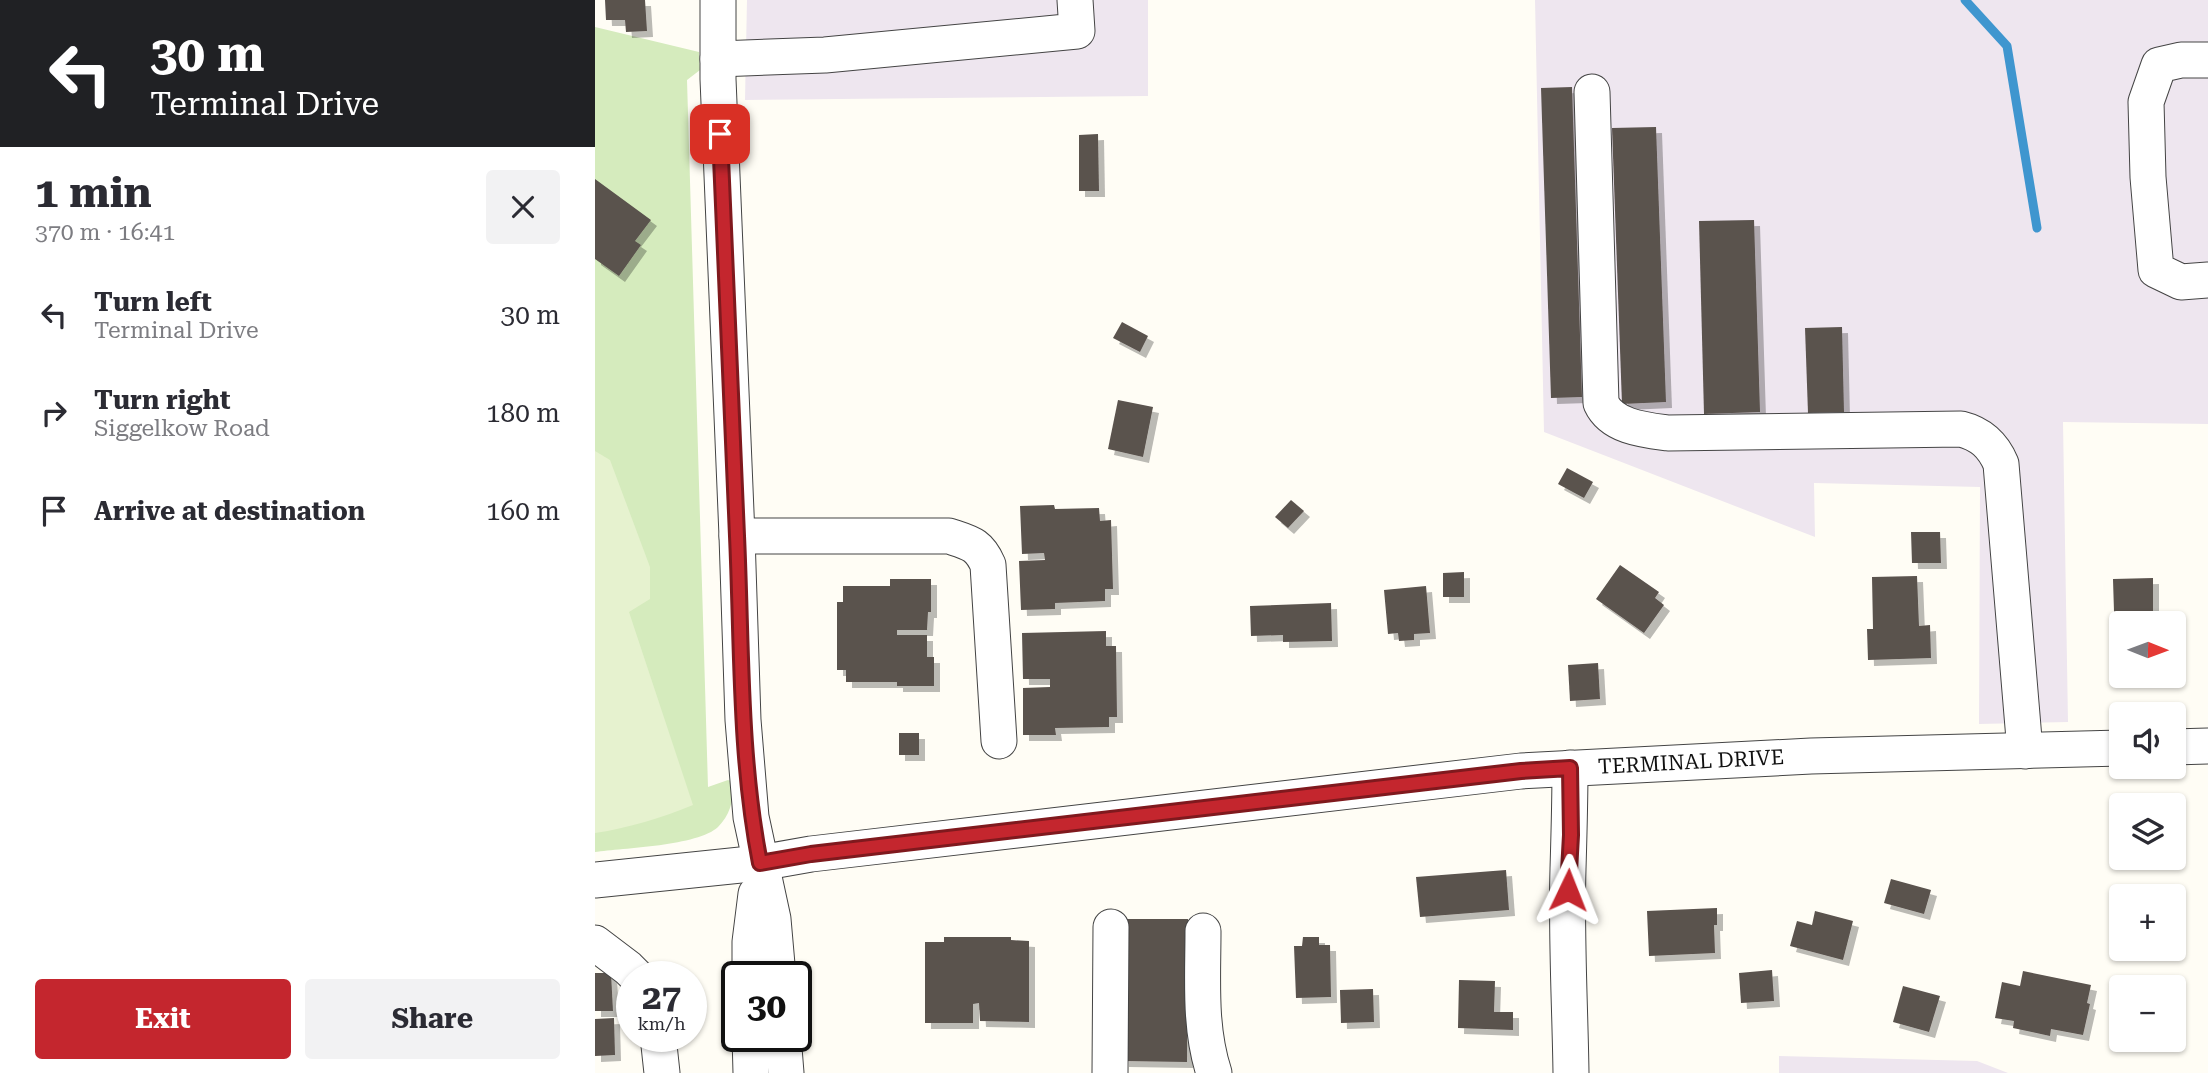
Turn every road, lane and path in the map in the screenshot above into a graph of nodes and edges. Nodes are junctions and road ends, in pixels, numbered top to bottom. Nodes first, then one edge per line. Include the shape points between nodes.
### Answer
1 (718, 0) edge
2 (1076, 0) edge
3 (717, 59) junction
4 (2208, 60) edge
5 (1592, 92) dead end
6 (2208, 280) edge
7 (737, 536) junction
8 (999, 741) dead end
9 (2208, 746) edge
10 (2186, 747) edge
11 (2109, 748) edge
12 (2025, 751) junction
13 (1570, 768) junction
14 (760, 863) junction
15 (595, 880) edge
16 (1111, 927) dead end
17 (1203, 931) dead end
18 (595, 943) edge
19 (619, 961) edge
20 (750, 961) edge
21 (777, 961) edge
22 (660, 1052) edge
23 (750, 1052) edge
24 (784, 1052) edge
25 (663, 1073) edge
26 (751, 1073) edge
27 (786, 1073) edge
28 (1110, 1073) edge
29 (1214, 1073) edge
30 (1571, 1073) edge

1 - 3 street
2 - 3 street via 1077,31 825,55
3 - 7 street
4 - 6 street via 2159,65 2147,102 2156,270 2181,282
5 - 12 street via 1601,402 1605,411 1629,425 1668,433 1961,429 1983,438 2001,464
7 - 8 street via 949,536 973,544 988,565
7 - 14 street via 743,720 751,817
9 - 10 street
11 - 12 street, TERMINAL DRIVE
12 - 13 street, TERMINAL DRIVE
13 - 14 street, TERMINAL DRIVE
13 - 30 street
14 - 15 street, TERMINAL DRIVE
14 - 20 street
14 - 21 street
16 - 28 street
17 - 29 street via 1203,1013
18 - 19 street
22 - 25 street
23 - 26 street
24 - 27 street

